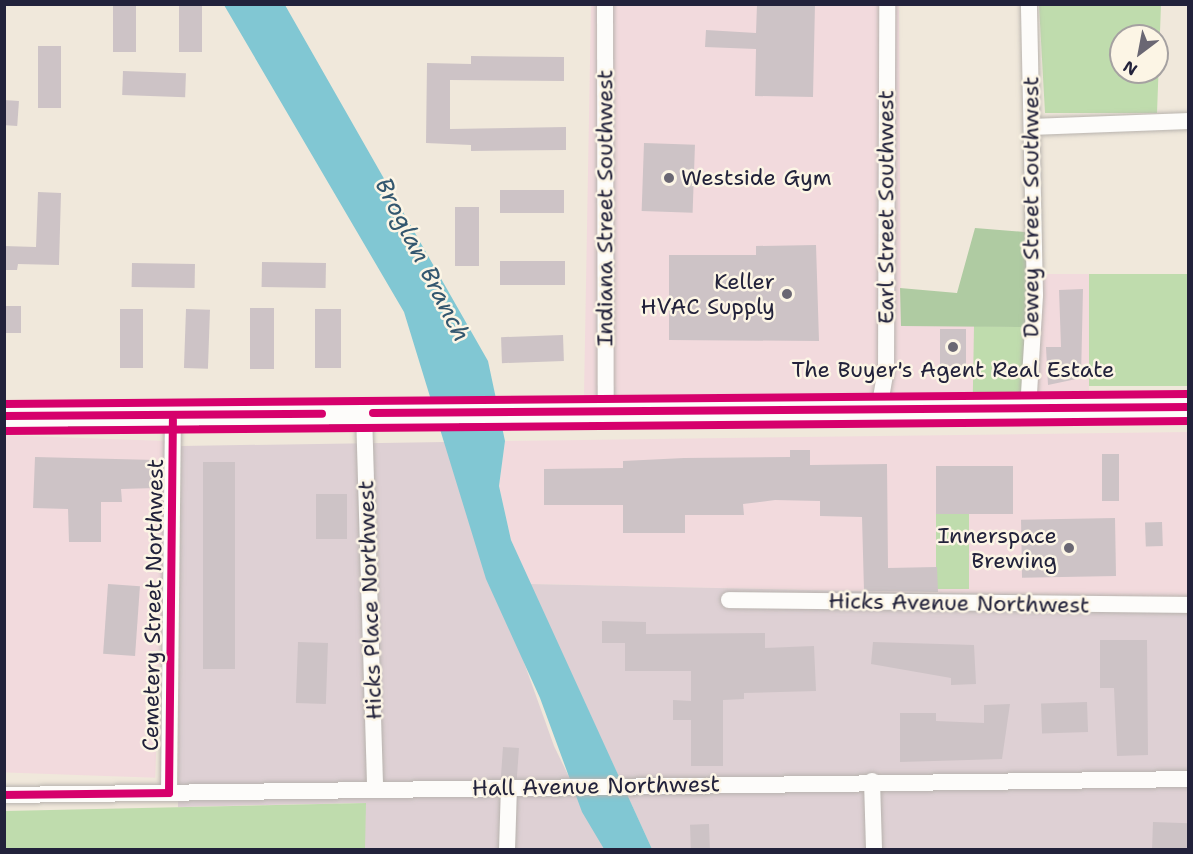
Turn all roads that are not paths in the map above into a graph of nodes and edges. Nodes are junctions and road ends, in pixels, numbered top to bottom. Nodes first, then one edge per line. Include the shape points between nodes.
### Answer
1 (605, 4) edge
2 (887, 4) edge
3 (1029, 4) edge
4 (1188, 122) edge
5 (1032, 127) junction
6 (1188, 407) edge
7 (879, 409) junction
8 (1028, 410) junction
9 (606, 411) junction
10 (364, 413) junction
11 (4, 416) edge
12 (173, 417) junction
13 (729, 600) dead end
14 (1188, 605) edge
15 (1188, 779) edge
16 (872, 781) junction
17 (375, 788) junction
18 (509, 788) junction
19 (169, 793) junction
20 (4, 795) edge
21 (507, 849) edge
22 (874, 849) edge

1 - 9 street, Indiana Street Southwest
2 - 7 street, Earl Street Southwest via 886,372
3 - 5 street, Dewey Street Southwest
4 - 5 street
5 - 8 street, Dewey Street Southwest via 1035,295
6 - 8 street
7 - 8 street
7 - 9 street
9 - 10 street
10 - 12 street
10 - 17 street, Hicks Place Northwest
11 - 12 street
12 - 19 street, Cemetery Street Northwest
13 - 14 street, Hicks Avenue Northwest
15 - 16 street, Hall Avenue Northwest
16 - 18 street, Hall Avenue Northwest
16 - 22 street
17 - 18 street, Hall Avenue Northwest
17 - 19 street, Hall Avenue Northwest
18 - 21 street
19 - 20 street, Hall Avenue Northwest

